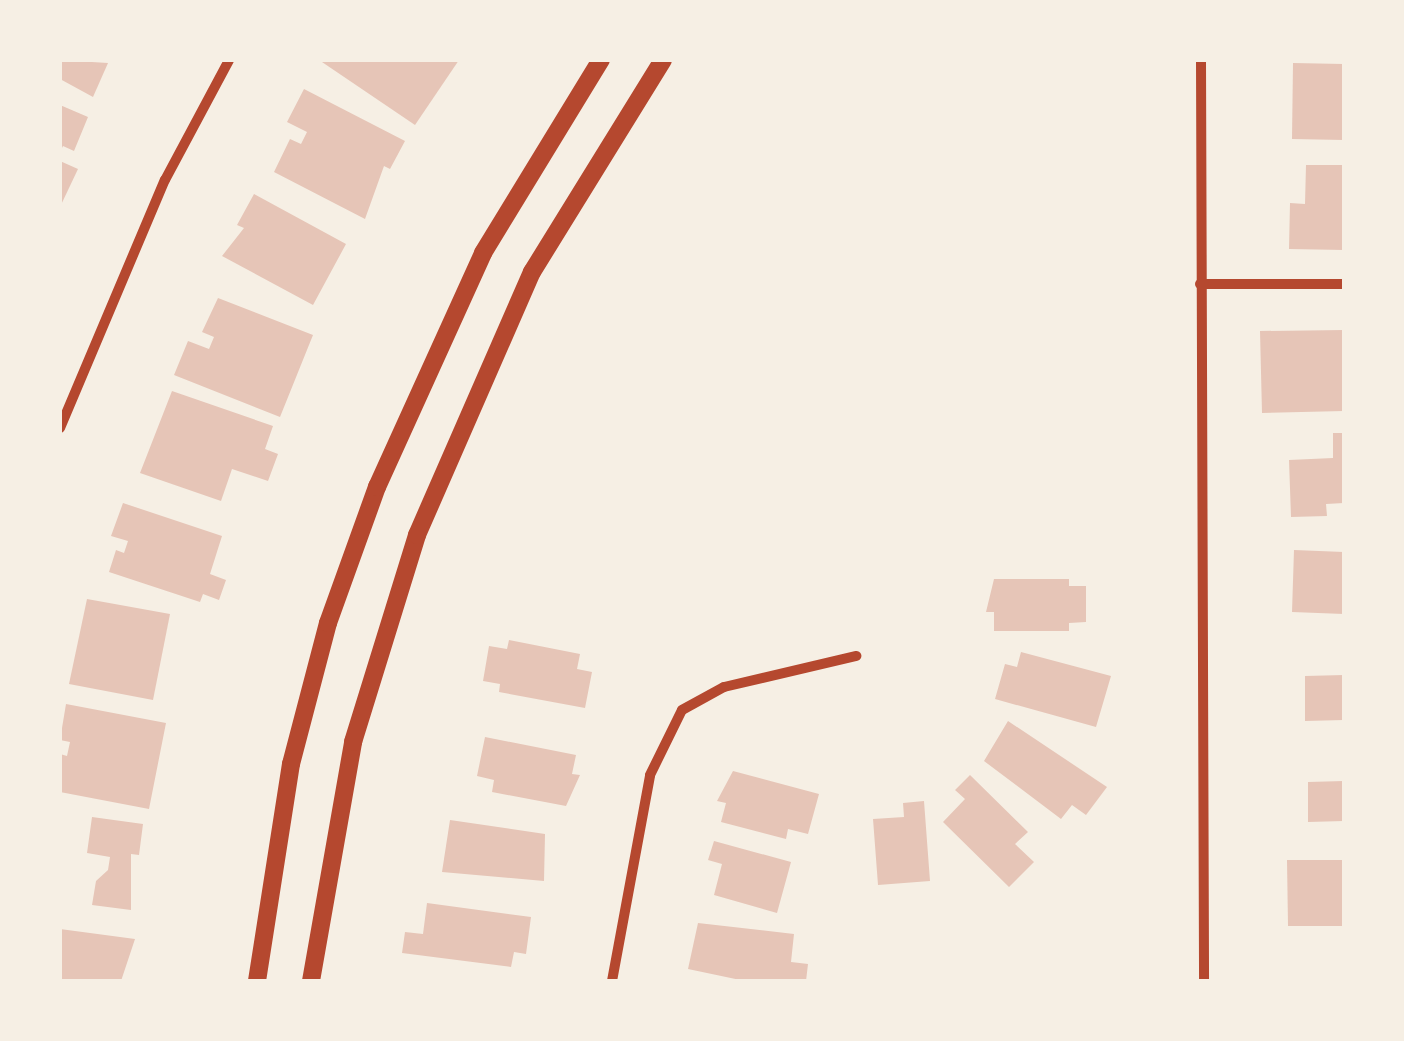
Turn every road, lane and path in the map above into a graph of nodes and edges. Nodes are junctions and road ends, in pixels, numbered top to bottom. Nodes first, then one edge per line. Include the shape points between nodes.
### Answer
1 (229, 60) edge
2 (600, 60) edge
3 (663, 60) edge
4 (1201, 60) edge
5 (1200, 284) junction
6 (1344, 284) edge
7 (60, 428) edge
8 (856, 656) dead end
9 (257, 981) edge
10 (312, 981) edge
11 (612, 981) edge
12 (1204, 981) edge

1 - 7 street via 164,180
2 - 9 street via 482,253 377,487 328,623 291,764
3 - 10 street via 532,272 423,518 353,742
4 - 5 street
5 - 6 street
5 - 12 street
8 - 11 street via 724,687 682,710 650,775

